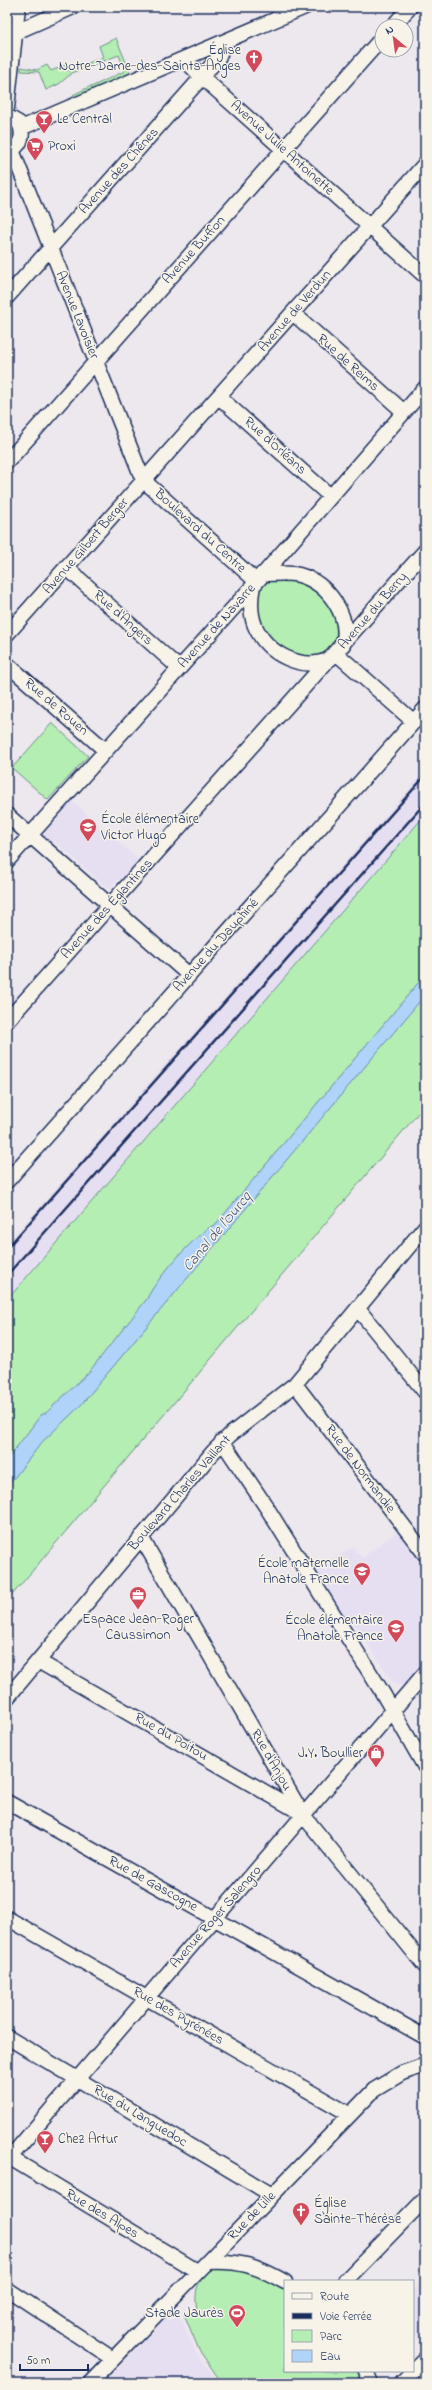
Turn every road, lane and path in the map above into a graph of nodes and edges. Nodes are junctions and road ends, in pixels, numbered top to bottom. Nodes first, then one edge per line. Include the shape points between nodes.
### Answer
1 (18, 7) edge
2 (73, 7) edge
3 (305, 7) edge
4 (410, 7) edge
5 (400, 18) edge
6 (11, 34) edge
7 (225, 42) junction
8 (374, 47) edge
9 (184, 59) junction
10 (202, 77) junction
11 (7, 108) edge
12 (7, 116) edge
13 (21, 128) junction
14 (10, 150) edge
15 (283, 150) junction
16 (425, 164) edge
17 (370, 226) junction
18 (50, 248) junction
19 (425, 276) edge
20 (7, 297) edge
21 (293, 313) junction
22 (95, 361) junction
23 (425, 388) edge
24 (219, 397) junction
25 (404, 412) junction
26 (165, 457) joint
27 (7, 462) edge
28 (143, 480) junction
29 (330, 496) junction
30 (425, 551) edge
31 (67, 568) junction
32 (257, 581) junction
33 (7, 634) edge
34 (337, 652) junction
35 (7, 664) edge
36 (179, 668) junction
37 (425, 709) edge
38 (414, 722) junction
39 (105, 750) junction
40 (7, 815) edge
41 (30, 835) junction
42 (7, 861) edge
43 (110, 905) junction
44 (189, 975) junction
45 (7, 1021) edge
46 (7, 1181) edge
47 (425, 1228) edge
48 (358, 1309) junction
49 (295, 1384) junction
50 (425, 1392) edge
51 (222, 1442) junction
52 (141, 1537) junction
53 (425, 1554) edge
54 (38, 1661) junction
55 (425, 1674) edge
56 (7, 1698) edge
57 (392, 1710) junction
58 (425, 1767) edge
59 (7, 1802) edge
60 (303, 1814) junction
61 (7, 1918) edge
62 (215, 1918) junction
63 (425, 1966) edge
64 (147, 1998) junction
65 (7, 2036) edge
66 (425, 2036) edge
67 (425, 2065) edge
68 (78, 2079) junction
69 (349, 2114) junction
70 (8, 2159) edge
71 (272, 2195) junction
72 (425, 2199) edge
73 (202, 2266) junction
74 (346, 2280) edge
75 (284, 2281) edge
76 (7, 2289) edge
77 (113, 2359) junction
78 (425, 2359) edge
79 (414, 2370) edge
80 (366, 2372) edge
81 (413, 2372) edge
82 (90, 2383) edge
83 (371, 2383) edge
84 (402, 2383) edge

1 - 6 street
2 - 6 street
3 - 7 street
4 - 5 street
6 - 11 street
7 - 9 street
7 - 10 street, Avenue des Chênes via 218,58
8 - 15 street, Avenue Buffon
9 - 10 street, Avenue Julie Antoinette
9 - 13 street
10 - 15 street, Avenue Julie Antoinette
10 - 18 street, Avenue des Chênes
12 - 13 street via 15,119
13 - 14 street via 20,143
14 - 18 street, Avenue Lavoisier
15 - 17 street, Avenue Julie Antoinette
15 - 22 street, Avenue Buffon
16 - 17 street, Avenue de Verdun
17 - 19 street, Avenue Julie Antoinette
17 - 21 street, Avenue de Verdun
18 - 20 street, Avenue des Chênes
18 - 22 street, Avenue Lavoisier
21 - 24 street, Avenue de Verdun
21 - 25 street, Rue de Reims
22 - 27 street, Avenue Buffon
22 - 28 street, Avenue Lavoisier
23 - 25 street, Avenue de Navarre
24 - 26 street, Avenue de Verdun
24 - 29 street, Rue d'Orléans
25 - 29 street, Avenue de Navarre
26 - 28 street, Avenue Gilbert Berger
28 - 31 street, Avenue Gilbert Berger
28 - 32 street, Boulevard du Centre
29 - 32 street, Avenue de Navarre
30 - 34 street, Avenue du Berry
31 - 33 street, Avenue Gilbert Berger
31 - 36 street, Rue d'Angers
32 - 34 street via 282,572 314,582 328,594 339,608 345,628
32 - 34 street via 250,604 255,626 276,652 309,664 319,664
32 - 36 street, Avenue de Navarre
34 - 38 street
34 - 43 street, Avenue des Églantines
35 - 39 street, Rue de Rouen
36 - 39 street, Avenue de Navarre
37 - 38 street, Avenue du Dauphiné
38 - 44 street, Avenue du Dauphiné
39 - 41 street, Avenue de Navarre
40 - 41 street
41 - 42 street, Avenue de Navarre
41 - 43 street
43 - 44 street
43 - 45 street, Avenue des Églantines
44 - 46 street, Avenue du Dauphiné
47 - 48 street, Boulevard Charles Vaillant
48 - 49 street, Boulevard Charles Vaillant
48 - 50 street
49 - 51 street, Boulevard Charles Vaillant
49 - 53 street, Rue de Normandie
51 - 52 street, Boulevard Charles Vaillant
51 - 57 street via 267,1508
52 - 54 street, Boulevard Charles Vaillant
52 - 60 street, Rue d'Anjou
54 - 56 street, Boulevard Charles Vaillant
54 - 60 street, Rue du Poitou
55 - 57 street, Avenue Roger Salengro
57 - 58 street
57 - 60 street, Avenue Roger Salengro
59 - 62 street, Rue de Gascogne
60 - 62 street, Avenue Roger Salengro
60 - 63 street, Rue d'Anjou
61 - 64 street, Rue des Pyrénées
62 - 64 street, Avenue Roger Salengro
62 - 66 street, Rue de Gascogne
64 - 68 street, Avenue Roger Salengro
64 - 69 street, Rue des Pyrénées
65 - 68 street, Rue du Languedoc
67 - 69 street, Rue de Lille via 402,2073 374,2090
68 - 70 street, Avenue Roger Salengro
68 - 71 street, Rue du Languedoc
69 - 71 street, Rue de Lille
70 - 73 street, Rue des Alpes
71 - 73 street, Rue de Lille
72 - 74 street
73 - 75 street via 234,2261 254,2266
73 - 77 street, Rue de Lille
76 - 77 street
77 - 82 street, Rue de Lille
78 - 79 street
80 - 83 street
81 - 84 street

